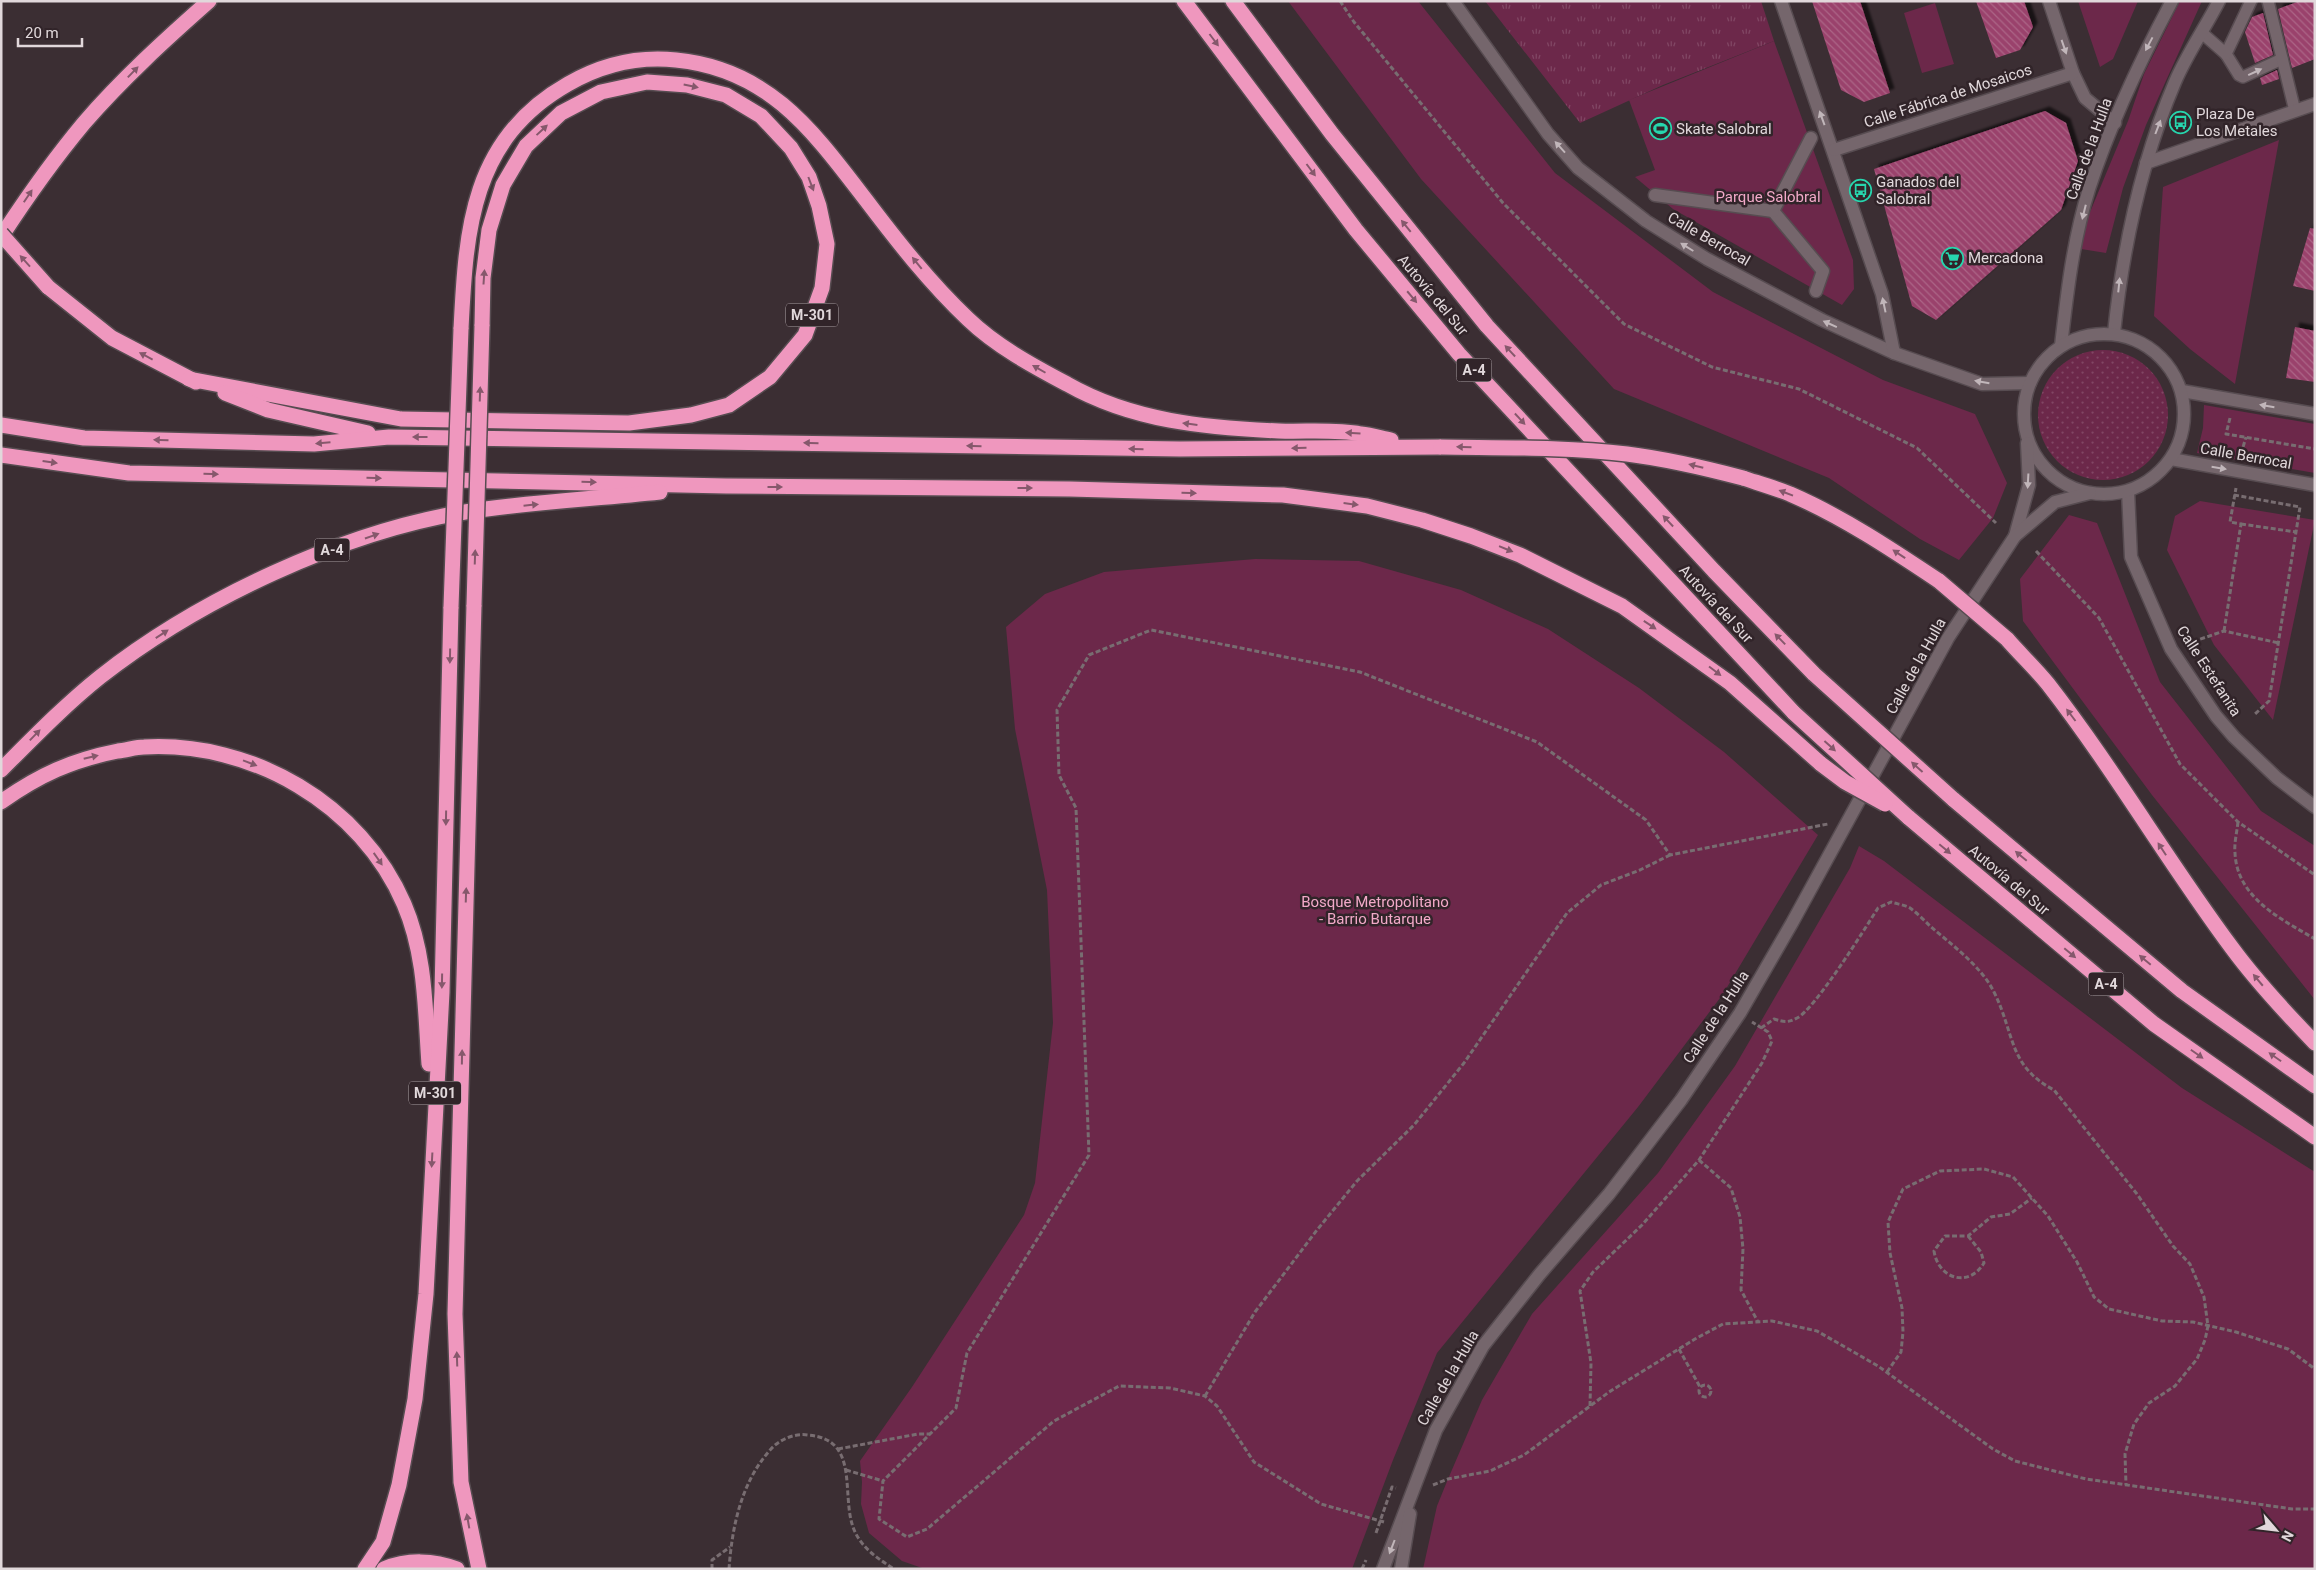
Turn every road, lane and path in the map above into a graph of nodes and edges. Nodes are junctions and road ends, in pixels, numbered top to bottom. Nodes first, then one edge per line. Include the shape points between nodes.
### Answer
1 (210, 1) edge
2 (1184, 1) edge
3 (1233, 1) edge
4 (1340, 1) edge
5 (1453, 1) edge
6 (1781, 1) edge
7 (2048, 1) edge
8 (2172, 1) edge
9 (2219, 1) edge
10 (2251, 1) edge
11 (2268, 1) edge
12 (2202, 33) junction
13 (2226, 54) junction
14 (2282, 59) junction
15 (2072, 73) junction
16 (2315, 104) edge
17 (2295, 111) junction
18 (2115, 123) junction
19 (1811, 138) dead end
20 (1834, 150) junction
21 (2146, 163) junction
22 (1655, 195) dead end
23 (1773, 211) junction
24 (1, 235) edge
25 (1816, 291) dead end
26 (2114, 333) junction
27 (2061, 346) junction
28 (1894, 353) junction
29 (189, 378) junction
30 (2030, 382) junction
31 (2182, 391) junction
32 (2315, 414) edge
33 (2230, 418) dead end
34 (5, 426) edge
35 (2026, 433) junction
36 (389, 437) junction
37 (2246, 437) junction
38 (1417, 446) junction
39 (2315, 449) edge
40 (1, 455) edge
41 (2241, 455) dead end
42 (2172, 459) junction
43 (2236, 485) dead end
44 (2315, 485) edge
45 (726, 486) junction
46 (2128, 491) junction
47 (2090, 493) junction
48 (2234, 495) junction
49 (1996, 523) dead end
50 (2241, 524) junction
51 (2296, 532) junction
52 (2015, 536) junction
53 (2036, 551) dead end
54 (2224, 631) junction
55 (2279, 643) junction
56 (2172, 649) junction
57 (2254, 715) dead end
58 (1, 770) edge
59 (1, 802) edge
60 (2315, 807) edge
61 (1908, 817) junction
62 (1848, 820) junction
63 (2238, 822) junction
64 (1670, 855) junction
65 (2315, 875) edge
66 (2315, 939) edge
67 (1740, 1013) junction
68 (1761, 1028) junction
69 (2315, 1043) edge
70 (2315, 1086) edge
71 (434, 1124) junction
72 (2315, 1137) edge
73 (1699, 1160) junction
74 (2032, 1198) junction
75 (1968, 1236) junction
76 (1758, 1322) junction
77 (2208, 1326) junction
78 (1679, 1349) junction
79 (2315, 1369) edge
80 (1887, 1372) junction
81 (1700, 1387) junction
82 (1205, 1396) junction
83 (1590, 1406) junction
84 (930, 1434) junction
85 (837, 1450) junction
86 (846, 1470) junction
87 (883, 1481) junction
88 (2126, 1485) junction
89 (1413, 1492) junction
90 (2315, 1509) edge
91 (1400, 1526) junction
92 (730, 1546) junction
93 (364, 1569) edge
94 (384, 1569) edge
95 (457, 1569) edge
96 (479, 1569) edge
97 (712, 1569) edge
98 (729, 1569) edge
99 (894, 1569) edge
100 (1383, 1569) edge
101 (1401, 1569) edge

24 -> 1 highway via 85,123 159,45
2 -> 61 highway, Autovía del Sur / A-4, bridge via 1356,230 1459,354 1794,713
70 -> 3 highway, Autovía del Sur / A-4, bridge via 2182,991 1953,799 1814,674 1487,326 1332,134
4 - 49 path via 1502,203 1624,324 1712,367 1799,389 1917,448
28 -> 5 street, Calle Berrocal via 1822,320 1707,259 1646,221 1578,168 1548,134
20 -> 6 street
7 -> 15 street
8 -> 18 street, Calle de la Hulla via 2139,63
9 - 12 street
10 - 13 lane
11 - 14 lane
12 - 13 lane
21 -> 12 street via 2176,80
13 -> 14 lane via 2243,77
14 - 17 lane
15 - 18 street via 2085,98
15 - 20 street, Calle Fábrica de Mosaicos
16 - 17 street
17 - 21 street
18 -> 27 street, Calle de la Hulla via 2089,189 2072,261
19 - 23 street
28 -> 20 street via 1882,294
26 -> 21 street via 2121,270
22 - 23 street
23 - 25 street via 1823,271
29 -> 24 highway, bridge via 112,338 48,287
26 - 27 street via 2095,333
26 - 31 street via 2144,343 2168,363
27 - 30 street via 2048,356
30 -> 28 street, Calle Berrocal via 1982,384
29 - 36 highway via 268,410
96 -> 29 highway, M-301, bridge via 461,1482 455,1314 474,605 482,326 489,230 503,185 526,146 561,113 601,92 647,82 687,85 726,94 761,116 791,148 809,177 819,206 827,244 822,288 805,335 770,377 729,405 691,416 629,423 401,419
30 - 35 street via 2024,407
32 -> 31 street
31 - 42 street via 2184,426
33 - 37 path via 2226,434
36 -> 34 highway via 314,444 84,438
35 - 47 street via 2034,454 2049,473 2068,486
35 -> 52 street via 2029,485
38 -> 36 highway via 1180,450
37 - 39 path
37 - 41 path
69 -> 38 highway, bridge via 2233,950 2096,748 2046,683 2007,640 1939,581 1876,538 1789,494 1686,464 1627,454 1546,448
38 -> 71 highway, M-301, bridge via 1359,433 1281,431 1170,422 1115,406 1071,387 1013,354 969,321 924,272 819,139 774,96 738,75 700,62 664,59 623,62 579,78 549,95 521,119 499,147 472,211 464,258 451,607 442,992
40 -> 45 highway via 130,473
42 -> 44 street, Calle Berrocal
42 - 46 street via 2152,479
43 - 48 path
58 -> 45 highway, A-4 via 93,683 161,634 247,584 322,553 389,530 464,512
45 -> 61 highway, A-4, bridge via 1070,489 1283,495 1367,506 1422,520 1520,555 1622,606 1730,683 1845,782
46 - 47 street via 2109,495
46 - 56 street, Calle Estefanita via 2130,557
47 - 52 street via 2055,502
48 - 50 path via 2230,522
48 - 51 path via 2300,507
50 - 51 path
50 - 54 path
51 - 55 path
52 - 62 street, Calle de la Hulla via 1948,638
53 - 63 path via 2099,618 2180,764
54 - 55 path
54 - 56 path
55 - 57 path via 2269,701
56 - 60 street, Calle Estefanita via 2216,716 2234,737 2277,778
59 -> 71 highway, M-301 via 30,781 85,758 143,746 194,748 236,758 276,773 311,792 354,828 380,861 404,904 425,984
61 -> 72 highway, Autovía del Sur / A-4 via 2154,1024
62 - 64 path
62 - 67 street, Calle de la Hulla
63 - 65 path
63 - 66 path via 2234,852 2252,896 2271,913
64 - 82 path via 1601,885 1567,914 1464,1063 1414,1125 1357,1181 1255,1312
64 - 84 path via 1646,820 1537,742 1360,672 1151,630 1089,655 1057,710 1059,776 1076,808 1089,1156 967,1353 956,1408
67 - 68 path
67 - 89 street, Calle de la Hulla via 1681,1100 1609,1194 1483,1346 1436,1430
68 - 73 path via 1768,1032 1772,1042 1762,1063
68 - 77 path via 1774,1019 1786,1023 1799,1017 1878,908 1891,902 1909,908 1975,967 1993,990 2024,1069 2054,1090 2190,1264 2204,1297
71 -> 93 highway, M-301 via 426,1294 415,1399 399,1485 383,1542
73 - 76 path via 1731,1188 1740,1217 1743,1248 1741,1290
73 - 83 path via 1642,1225 1593,1272 1580,1291 1591,1363
74 - 75 path via 2010,1214 1991,1217
74 - 77 path via 2048,1216 2072,1254 2094,1297 2109,1310
74 - 80 path via 2013,1177 1984,1169 1940,1171 1903,1189 1888,1222 1903,1332 1900,1352
75 - 75 path via 1945,1236 1934,1251 1936,1263 1945,1272 1964,1279 1979,1271 1984,1263 1981,1252
76 - 78 path via 1723,1324
76 - 80 path via 1772,1321 1817,1331
77 - 79 path via 2288,1349
77 - 88 path via 2197,1359 2175,1386 2149,1403 2134,1424 2126,1454
78 - 81 path
78 - 83 path
80 - 88 path via 1993,1449 2015,1461 2086,1479
81 - 81 path via 1699,1395 1703,1398 1709,1396 1710,1387
82 - 87 path via 1170,1388 1120,1386 1054,1421 927,1529 907,1536 879,1519
82 - 91 path via 1217,1406 1254,1462 1321,1504
83 - 89 path via 1524,1455 1490,1471 1448,1479
84 - 85 path
84 - 87 path
85 - 86 path via 843,1456
85 - 92 path via 833,1444 816,1435 803,1434 783,1439 773,1446 744,1494
86 - 87 path
86 - 99 path via 848,1507 860,1542
88 - 90 path via 2292,1509
89 - 91 street
89 - 101 street
91 -> 100 street
92 - 97 path via 712,1560
92 - 98 path
94 - 95 highway via 397,1563 439,1562

